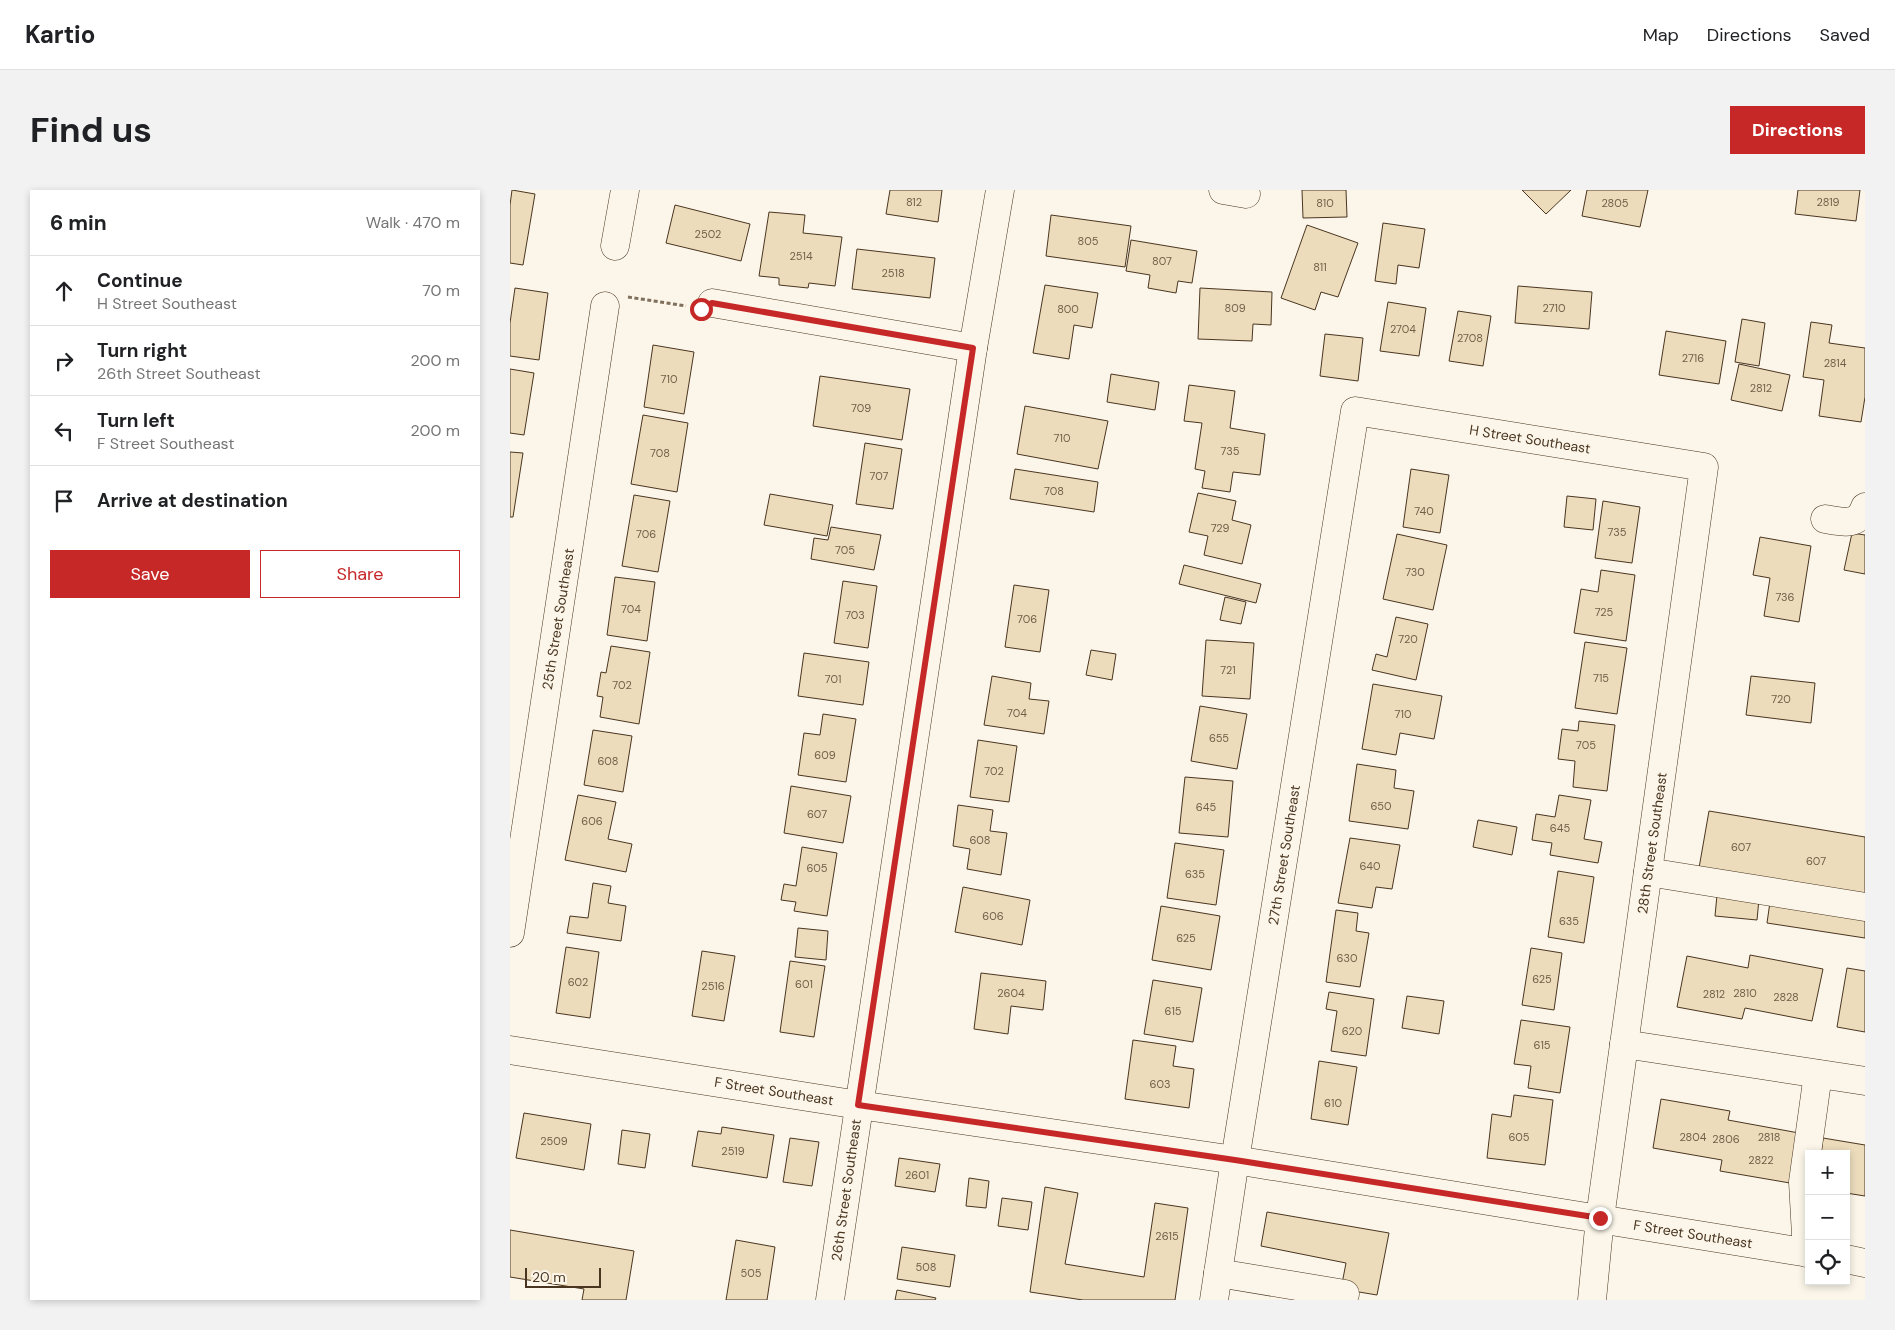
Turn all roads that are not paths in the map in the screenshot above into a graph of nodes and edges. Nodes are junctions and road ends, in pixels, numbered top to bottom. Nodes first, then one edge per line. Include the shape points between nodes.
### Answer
1 (625, 190) edge
2 (1000, 190) edge
3 (615, 246) dead end
4 (614, 299) road end
5 (712, 303) road end
6 (973, 348) junction
7 (1355, 411) joint
8 (1704, 467) joint
9 (1865, 507) edge
10 (1825, 519) dead end
11 (1648, 872) junction
12 (1865, 906) edge
13 (510, 933) edge
14 (1624, 1044) junction
15 (510, 1050) edge
16 (1818, 1074) junction
17 (1865, 1082) edge
18 (858, 1105) junction
19 (1235, 1160) junction
20 (1600, 1218) junction
21 (1807, 1240) edge
22 (1805, 1252) edge
23 (1850, 1260) edge
24 (1865, 1262) edge
25 (1218, 1273) junction
26 (1345, 1294) dead end
27 (830, 1300) edge
28 (1214, 1300) edge
29 (1592, 1300) edge

1 - 3 street
2 - 6 street, 26th Street Southeast
4 - 13 street, 25th Street Southeast
5 - 6 street
6 - 18 street, 26th Street Southeast
7 - 8 street, H Street Southeast
7 - 19 street, 27th Street Southeast
8 - 11 street, 28th Street Southeast
9 - 10 street via 1857,520 1849,523
11 - 12 street
11 - 14 street, 28th Street Southeast
14 - 16 street
14 - 20 street, 28th Street Southeast
15 - 18 street, F Street Southeast
16 - 17 street
16 - 21 street via 1803,1182
18 - 19 street, F Street Southeast
18 - 27 street, 26th Street Southeast
19 - 20 street, F Street Southeast
19 - 25 street, 27th Street Southeast
20 - 22 street, F Street Southeast
20 - 29 street, 28th Street Southeast
23 - 24 street
25 - 26 street
25 - 28 street, 27th Street Southeast

